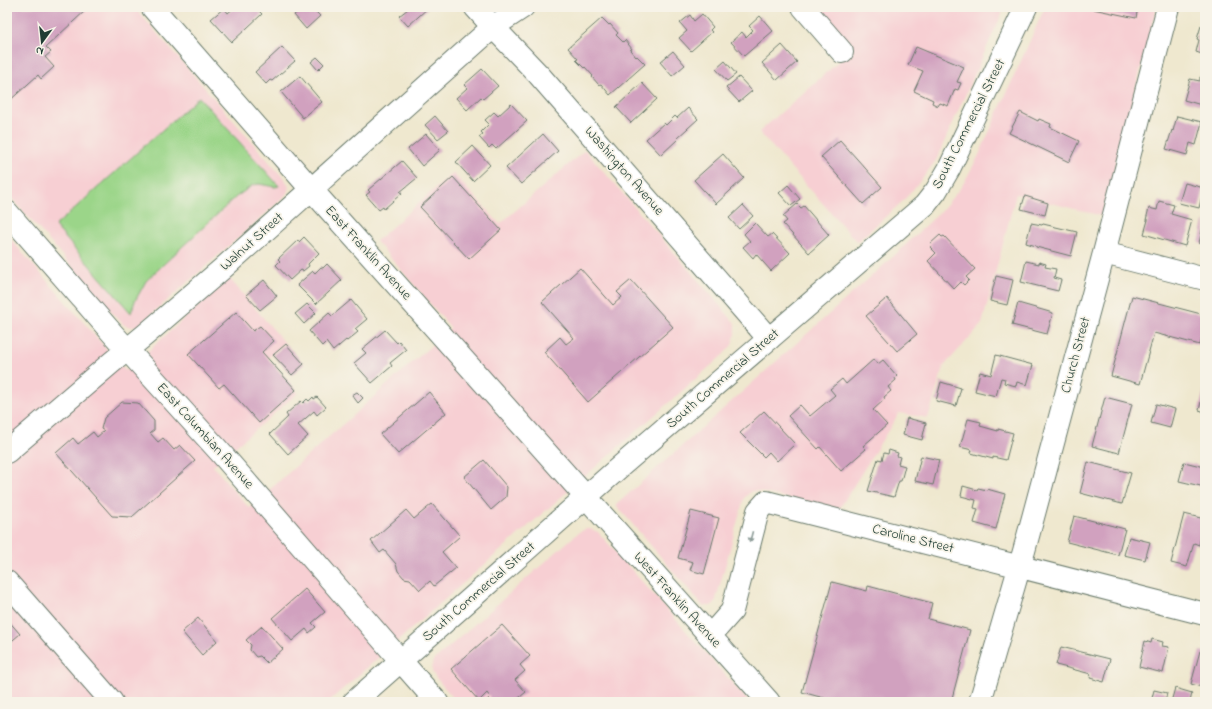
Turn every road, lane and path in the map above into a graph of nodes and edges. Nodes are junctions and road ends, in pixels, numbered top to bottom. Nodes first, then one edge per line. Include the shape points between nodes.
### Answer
1 (152, 7) edge
2 (476, 7) edge
3 (523, 7) edge
4 (803, 7) edge
5 (1026, 7) edge
6 (1168, 7) edge
7 (493, 28) junction
8 (842, 52) dead end
9 (311, 189) junction
10 (7, 212) edge
11 (1104, 253) junction
12 (1205, 279) edge
13 (769, 339) junction
14 (127, 349) junction
15 (7, 452) edge
16 (586, 498) junction
17 (1018, 566) junction
18 (7, 582) edge
19 (1205, 614) edge
20 (710, 636) junction
21 (401, 661) junction
22 (112, 702) edge
23 (354, 702) edge
24 (437, 702) edge
25 (769, 702) edge
26 (980, 702) edge

1 - 9 street, East Franklin Avenue
2 - 7 street, Washington Avenue
3 - 7 street, Walnut Street
4 - 8 street
5 - 13 street, South Commercial Street via 949,169 936,191 925,205
6 - 11 street, Church Street
7 - 9 street, Walnut Street
7 - 13 street, Washington Avenue via 540,75
9 - 14 street, Walnut Street via 145,336
9 - 16 street, East Franklin Avenue
10 - 14 street, East Columbian Avenue
11 - 12 street
11 - 17 street, Church Street
13 - 16 street, South Commercial Street
14 - 15 street, Walnut Street
14 - 21 street, East Columbian Avenue
16 - 20 street, West Franklin Avenue
16 - 21 street, South Commercial Street
17 - 19 street, Caroline Street
17 -> 20 street, Caroline Street via 766,502 758,511 732,611
17 - 26 street, Church Street
18 - 22 street
20 - 25 street, West Franklin Avenue
21 - 23 street, South Commercial Street
21 - 24 street, East Columbian Avenue

